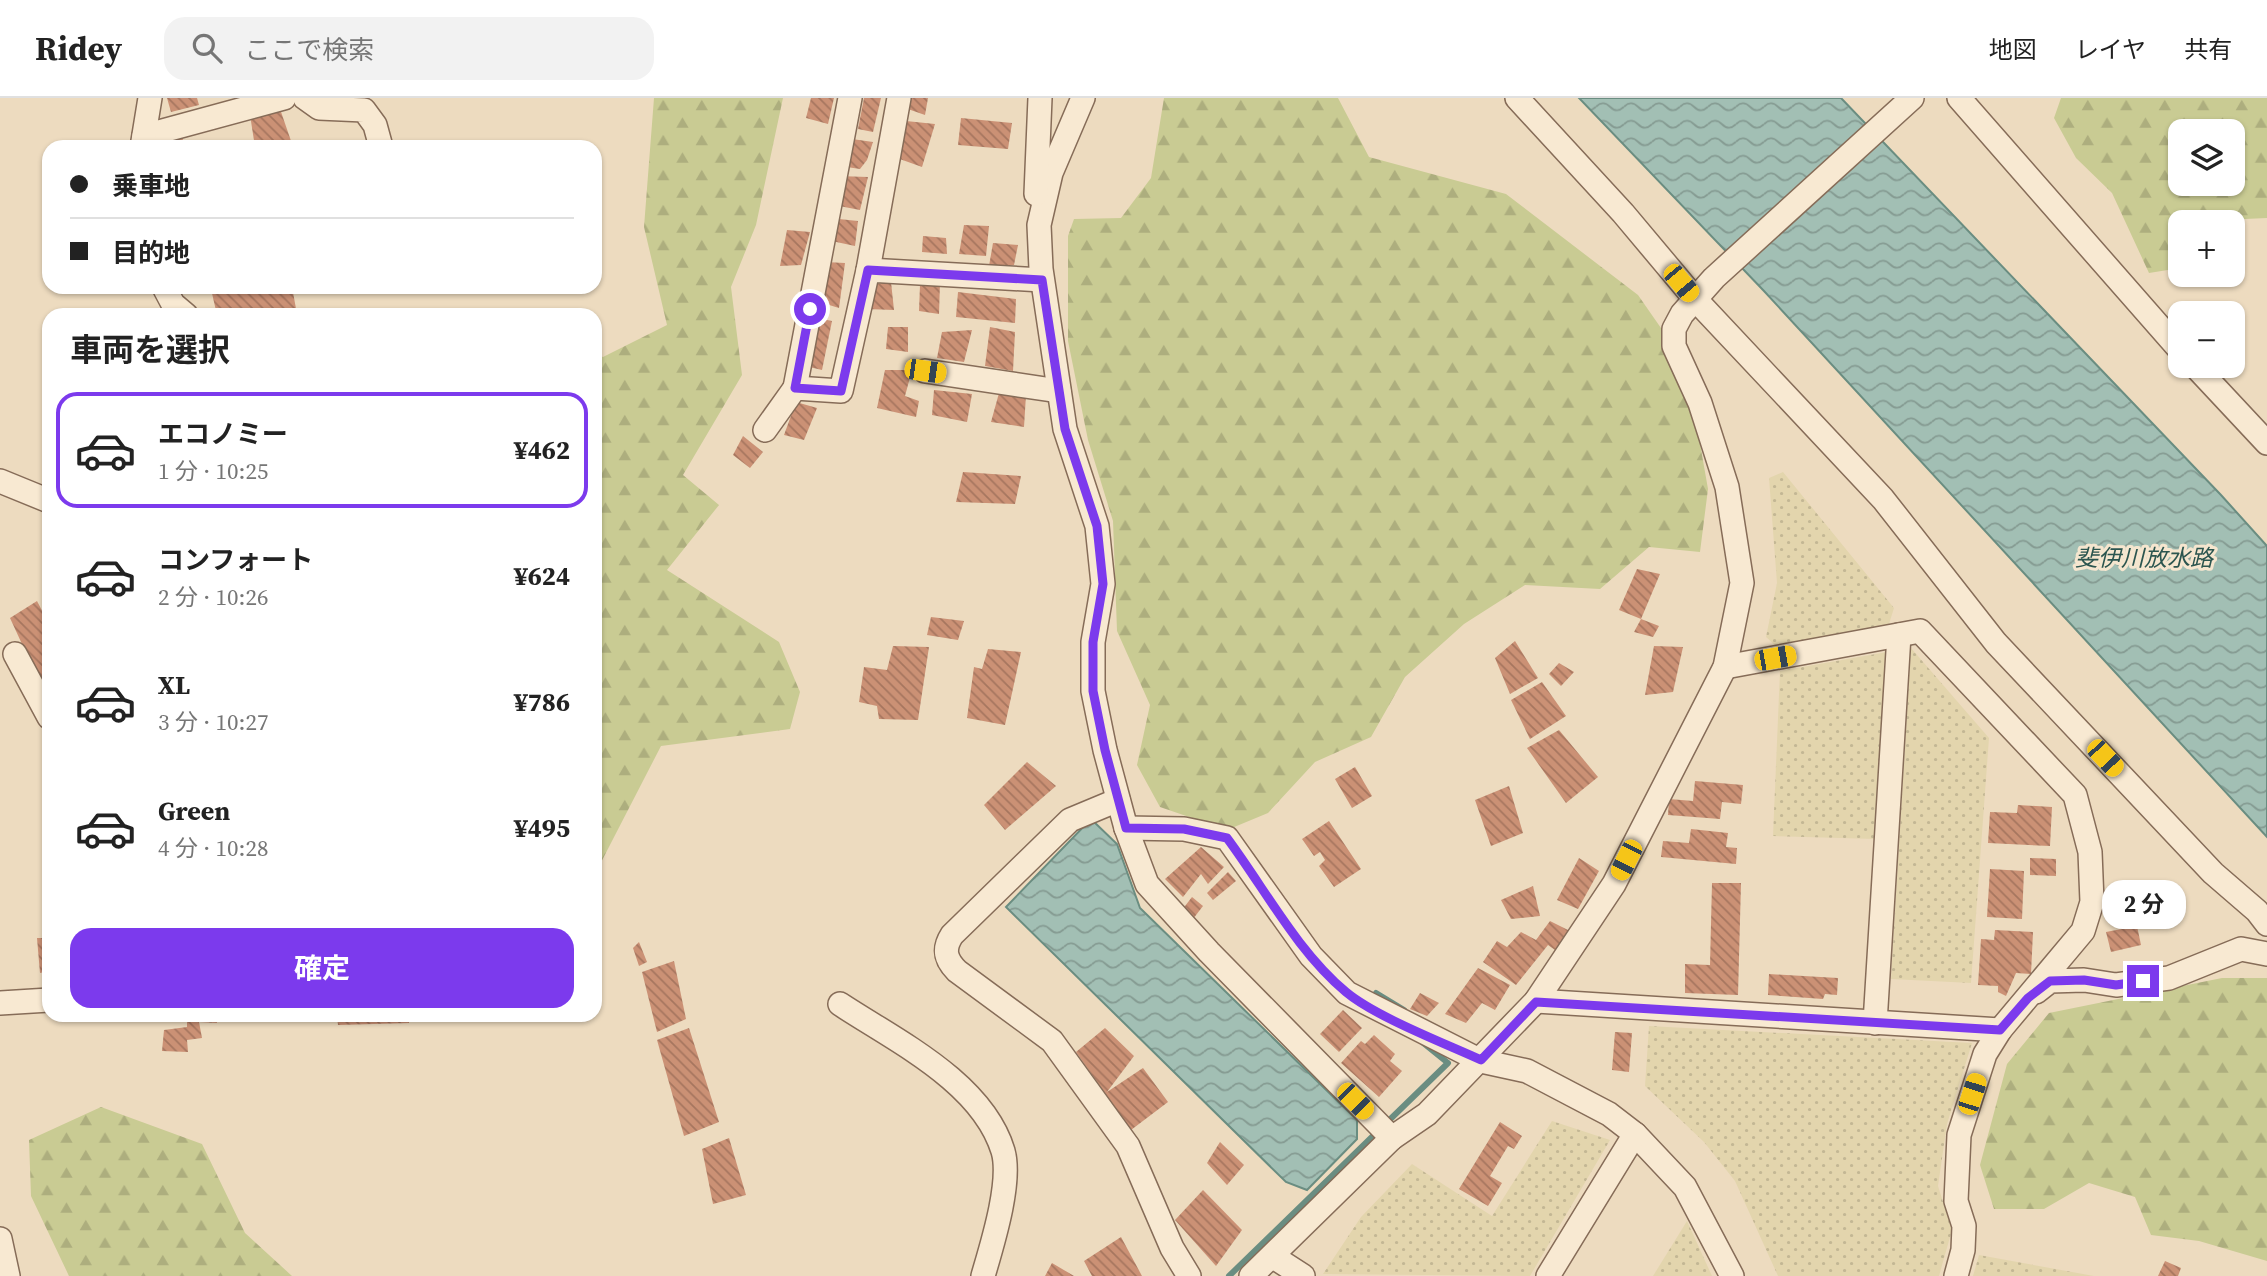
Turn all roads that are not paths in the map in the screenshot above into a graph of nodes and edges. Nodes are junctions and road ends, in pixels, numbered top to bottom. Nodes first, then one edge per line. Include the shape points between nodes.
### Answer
1 (150, 98) edge
2 (284, 98) edge
3 (305, 98) edge
4 (850, 98) edge
5 (899, 98) edge
6 (1040, 98) edge
7 (1083, 98) edge
8 (1517, 98) edge
9 (1959, 98) edge
10 (1911, 99) edge
11 (143, 140) edge
12 (146, 140) edge
13 (379, 140) edge
14 (1039, 225) junction
15 (868, 270) junction
16 (1042, 280) junction
17 (168, 294) edge
18 (1696, 300) junction
19 (178, 308) edge
20 (2168, 336) edge
21 (925, 371) dead end
22 (2206, 378) edge
23 (795, 388) junction
24 (1059, 391) junction
25 (765, 430) dead end
26 (2267, 443) edge
27 (0, 481) edge
28 (42, 498) edge
29 (1899, 635) junction
30 (15, 654) dead end
31 (1725, 667) junction
32 (42, 704) edge
33 (1118, 800) junction
34 (1126, 828) junction
35 (2267, 924) edge
36 (2267, 954) edge
37 (2028, 998) junction
38 (42, 1000) edge
39 (1536, 1002) junction
40 (0, 1003) edge
41 (840, 1004) dead end
42 (1875, 1023) junction
43 (2000, 1030) junction
44 (1481, 1060) junction
45 (1635, 1134) junction
46 (1392, 1138) junction
47 (0, 1239) edge
48 (1272, 1256) junction
49 (8, 1276) edge
50 (983, 1276) edge
51 (1189, 1276) edge
52 (1251, 1276) edge
53 (1303, 1276) edge
54 (1548, 1276) edge
55 (1732, 1276) edge
56 (1956, 1276) edge

1 - 11 street
2 - 12 street
3 - 13 street via 319,108 364,110
4 - 23 street
5 - 15 street
6 - 14 street via 1035,198
7 - 14 street via 1051,173
8 - 18 street
9 - 20 street
10 - 18 street via 1714,278
14 - 16 street
15 - 16 street
15 - 23 street via 841,391
16 - 24 street
17 - 19 street
18 - 31 street via 1674,329 1674,346 1700,403 1727,487 1742,583
18 - 35 street via 1883,499 1996,643
21 - 24 street
22 - 26 street
23 - 25 street
24 - 33 street via 1065,429 1097,526 1103,584 1093,642 1093,691
27 - 28 street
29 - 31 street
29 - 37 street via 1920,631 2075,795 2090,852 2092,902 2083,932
29 - 42 street
30 - 32 street
31 - 39 street via 1614,884
33 - 34 street
33 - 51 street via 1070,820 952,935 946,952 957,971 1052,1041 1128,1146
34 - 44 street via 1184,829 1227,838 1311,956 1347,993
34 - 46 street via 1147,884
36 - 37 street via 2241,949 2169,978 2116,985 2050,981
37 - 43 street
38 - 40 street
39 - 42 street
39 - 44 street
41 - 50 street via 962,1085 1004,1152 1003,1193
42 - 43 street
43 - 56 street via 1985,1054 1959,1135 1956,1201 1964,1226
44 - 45 street via 1527,1071 1609,1114
44 - 46 street via 1427,1114
45 - 54 street
45 - 55 street via 1685,1187
46 - 48 street
47 - 49 street
48 - 52 street
48 - 53 street

